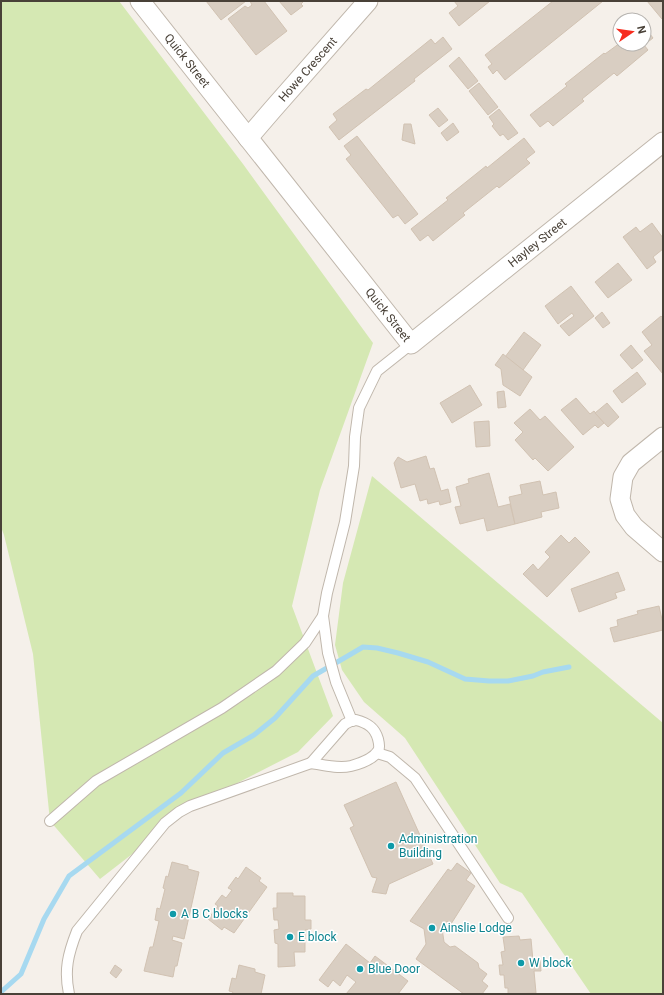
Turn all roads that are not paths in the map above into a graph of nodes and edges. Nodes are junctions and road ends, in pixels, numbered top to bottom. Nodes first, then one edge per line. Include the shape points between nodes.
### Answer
1 (140, 1) edge
2 (368, 1) edge
3 (248, 138) junction
4 (663, 142) edge
5 (411, 344) junction
6 (663, 437) edge
7 (663, 552) edge
8 (323, 616) junction
9 (352, 721) junction
10 (377, 753) junction
11 (311, 763) junction
12 (50, 821) dead end
13 (508, 918) dead end
14 (69, 994) edge

1 - 3 street, Quick Street
2 - 3 street, Howe Crescent
3 - 5 street, Quick Street
4 - 5 street, Hayley Street
5 - 8 lane, Quick Street via 377,371 359,408 354,466 345,522
6 - 7 street via 631,463 623,476 620,499 625,515 634,527
8 - 9 lane, Quick Street via 328,653 336,682
8 - 12 lane via 305,643 276,671 222,708 96,781
9 - 10 lane via 362,722 374,729 380,748
9 - 11 lane via 340,729
10 - 11 lane via 349,766
10 - 13 lane via 390,757 415,778
11 - 14 lane via 190,806 165,823 77,931 70,947 67,965 66,980

